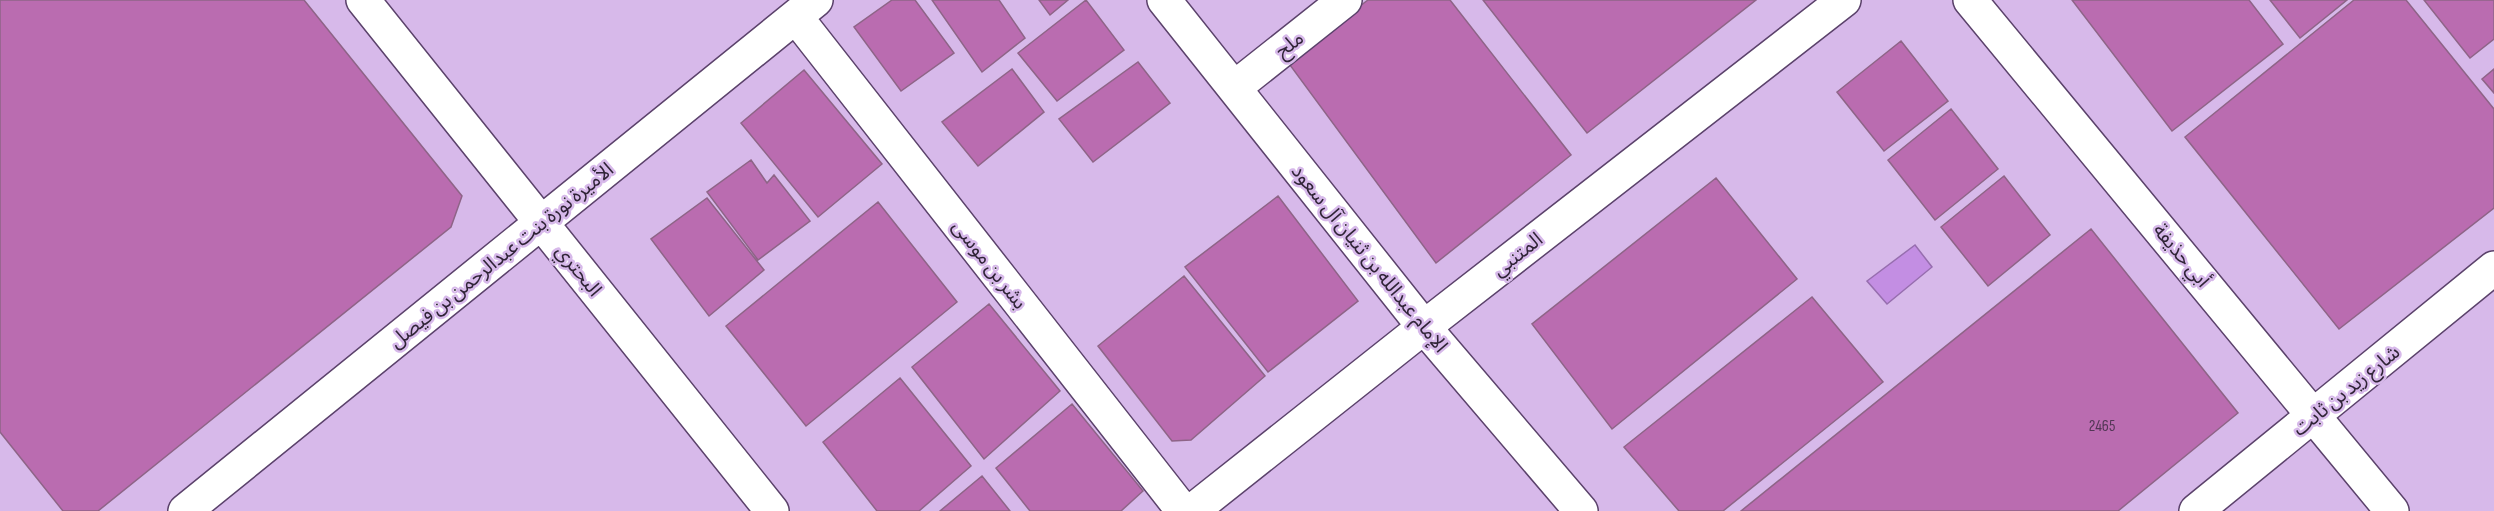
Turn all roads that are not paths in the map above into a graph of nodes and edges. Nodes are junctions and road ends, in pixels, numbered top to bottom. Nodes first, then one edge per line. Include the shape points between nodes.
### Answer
1 (363, 0) edge
2 (1164, 0) edge
3 (1345, 0) edge
4 (1844, 0) edge
5 (1970, 0) edge
6 (806, 8) edge
7 (1234, 88) junction
8 (541, 222) junction
9 (2494, 268) edge
10 (1424, 327) junction
11 (2315, 415) junction
12 (2212, 505) edge
13 (185, 511) edge
14 (772, 511) edge
15 (1183, 511) edge
16 (1192, 511) edge
17 (1581, 511) edge
18 (2392, 511) edge

1 - 8 street, البحتري
2 - 7 street, الإمام عبدالله بن ثنيان آل سعود
3 - 7 street, ملح
4 - 10 street, المتنبي
5 - 11 street, أبي حذيفة
6 - 8 street, الأميرة نورة بنت عبدالرحمن بن فيصل
6 - 15 street, بشر بن موسى
7 - 10 street, الإمام عبدالله بن ثنيان آل سعود
8 - 13 street, الأميرة نورة بنت عبدالرحمن بن فيصل
8 - 14 street, البحتري
9 - 11 street, شارع زيد بن ثابت
10 - 16 street, المتنبي
10 - 17 street, الإمام عبدالله بن ثنيان آل سعود
11 - 12 street, شارع زيد بن ثابت
11 - 18 street, أبي حذيفة

